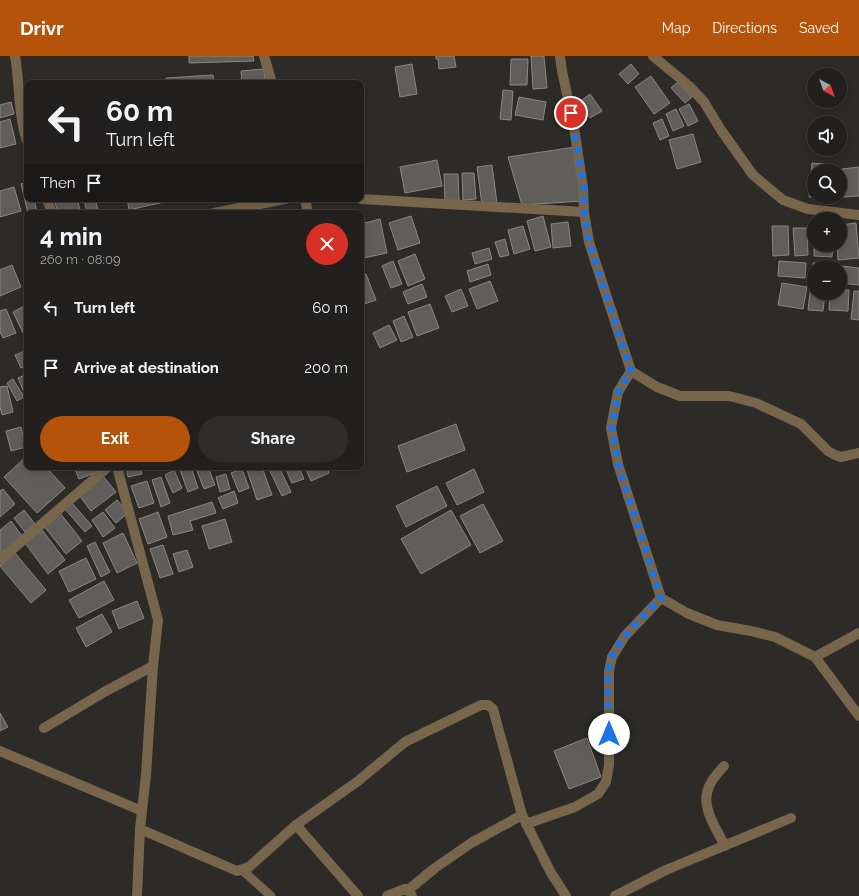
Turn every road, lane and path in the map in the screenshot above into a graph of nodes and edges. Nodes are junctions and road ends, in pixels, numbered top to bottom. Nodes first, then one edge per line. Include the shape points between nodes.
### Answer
1 (15, 56) edge
2 (264, 56) edge
3 (560, 56) edge
4 (653, 56) edge
5 (271, 80) edge
6 (24, 131) edge
7 (364, 199) edge
8 (270, 202) edge
9 (229, 210) edge
10 (584, 212) junction
11 (859, 215) edge
12 (631, 371) junction
13 (859, 453) edge
14 (105, 470) edge
15 (119, 470) edge
16 (0, 560) edge
17 (661, 598) junction
18 (859, 633) edge
19 (815, 658) junction
20 (153, 666) junction
21 (859, 716) edge
22 (44, 728) dead end
23 (0, 751) edge
24 (724, 766) dead end
25 (142, 811) junction
26 (791, 818) dead end
27 (524, 820) junction
28 (296, 825) junction
29 (140, 829) junction
30 (724, 846) junction
31 (242, 870) junction
32 (410, 893) edge
33 (137, 896) edge
34 (271, 896) edge
35 (358, 896) edge
36 (387, 896) edge
37 (566, 896) edge
38 (615, 896) edge

1 - 6 street
2 - 5 street
3 - 10 street via 584,188
4 - 11 street via 704,102 753,175 783,200 808,209
7 - 10 street
8 - 9 street
10 - 12 street via 589,242
12 - 13 street via 657,387 680,396 729,396 756,403 801,424 835,455
12 - 17 street via 618,392 612,428 618,464
14 - 16 street
15 - 20 street via 158,620
17 - 19 street via 687,613 718,625 775,637
17 - 27 street via 625,636 612,657 609,671 609,765 606,782 598,794 576,807
18 - 19 street
19 - 21 street
20 - 22 street
20 - 25 street
23 - 25 street
24 - 30 street via 713,779 707,793 707,806
25 - 29 street
26 - 30 street
27 - 28 street via 493,709 488,705 481,705 405,742 358,781
27 - 32 street via 472,843 435,868
27 - 37 street via 551,873
28 - 31 street via 249,867
28 - 35 street
29 - 31 street via 237,871
29 - 33 street
30 - 38 street via 666,870
31 - 34 lane
32 - 36 street via 405,889

